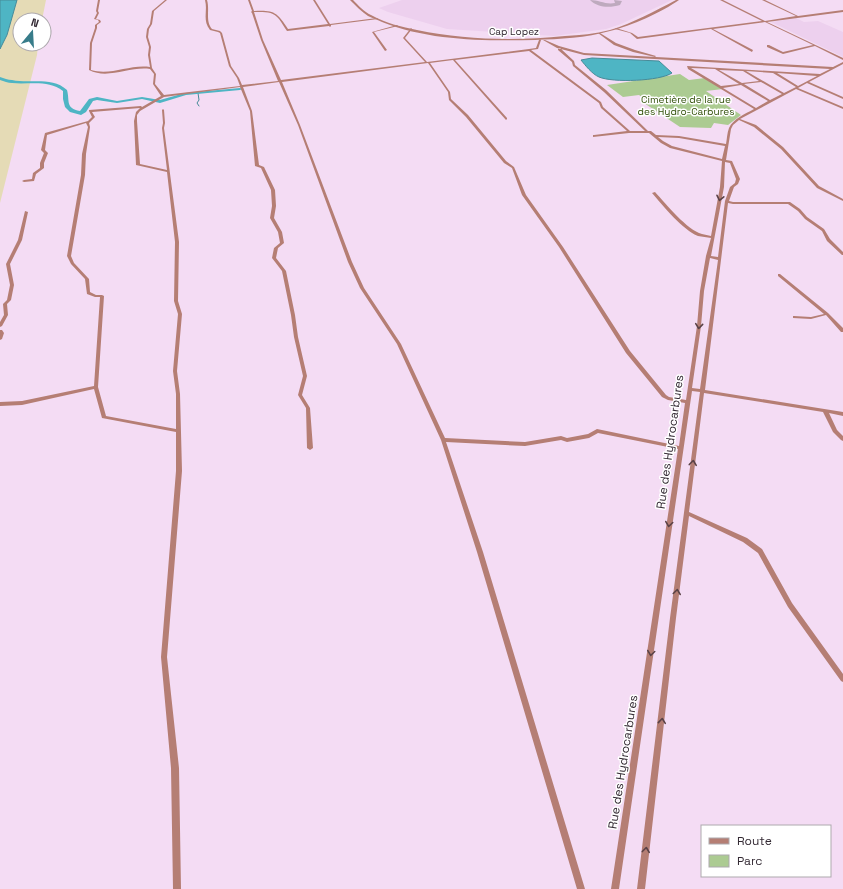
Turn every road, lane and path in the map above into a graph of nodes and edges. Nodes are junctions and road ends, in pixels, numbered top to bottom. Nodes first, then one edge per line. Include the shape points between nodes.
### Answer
1 (99, 0) edge
2 (166, 0) edge
3 (206, 0) edge
4 (248, 0) edge
5 (314, 0) edge
6 (351, 0) edge
7 (678, 0) edge
8 (721, 0) edge
9 (763, 0) edge
10 (665, 4) dead end
11 (669, 5) junction
12 (843, 11) edge
13 (252, 12) junction
14 (797, 16) junction
15 (377, 19) junction
16 (767, 22) junction
17 (330, 26) junction
18 (397, 26) junction
19 (711, 28) junction
20 (411, 29) junction
21 (616, 29) junction
22 (599, 33) junction
23 (540, 40) junction
24 (544, 40) junction
25 (768, 46) dead end
26 (816, 46) junction
27 (558, 47) junction
28 (386, 50) dead end
29 (528, 50) junction
30 (752, 51) dead end
31 (453, 59) junction
32 (678, 59) junction
33 (843, 59) edge
34 (428, 63) junction
35 (843, 63) edge
36 (151, 68) junction
37 (715, 68) junction
38 (832, 68) junction
39 (743, 70) junction
40 (772, 72) junction
41 (820, 75) junction
42 (281, 81) junction
43 (762, 81) junction
44 (807, 82) junction
45 (742, 84) junction
46 (242, 86) junction
47 (721, 87) junction
48 (797, 87) junction
49 (784, 94) junction
50 (163, 96) junction
51 (843, 98) edge
52 (771, 102) junction
53 (142, 107) junction
54 (843, 108) edge
55 (756, 109) junction
56 (163, 110) dead end
57 (506, 119) dead end
58 (738, 119) junction
59 (90, 120) junction
60 (647, 131) junction
61 (629, 132) junction
62 (594, 136) dead end
63 (656, 136) junction
64 (727, 145) junction
65 (724, 160) junction
66 (168, 171) junction
67 (24, 180) dead end
68 (654, 193) dead end
69 (727, 200) junction
70 (843, 200) edge
71 (26, 212) dead end
72 (712, 237) junction
73 (843, 254) edge
74 (708, 256) junction
75 (720, 259) junction
76 (779, 275) dead end
77 (827, 314) junction
78 (794, 317) dead end
79 (0, 326) edge
80 (0, 331) edge
81 (843, 331) edge
82 (0, 339) edge
83 (96, 387) junction
84 (689, 389) junction
85 (702, 392) junction
86 (687, 402) junction
87 (0, 404) edge
88 (825, 411) junction
89 (843, 414) edge
90 (178, 431) junction
91 (843, 439) edge
92 (443, 440) junction
93 (310, 448) dead end
94 (681, 448) junction
95 (687, 514) junction
96 (843, 679) edge
97 (177, 889) edge
98 (581, 889) edge
99 (615, 889) edge
100 (641, 889) edge

1 - 36 street via 95,19 100,22 96,25 92,37 90,70 100,73 140,67
2 - 36 street via 153,11 148,29
3 - 46 street via 207,26 221,33 230,66
4 - 13 street
5 - 17 street
6 - 15 street, Cap Lopez
7 - 11 street, Cap Lopez
8 - 16 street
9 - 14 street
10 - 11 street
11 - 21 street, Cap Lopez
12 - 14 street
13 - 17 street via 276,13 287,30
13 - 42 street
14 - 16 street
15 - 17 street
15 - 18 street, Cap Lopez
16 - 19 street
16 - 26 street
18 - 20 street, Cap Lopez
18 - 28 street via 373,32
19 - 21 street via 637,38 631,33
19 - 30 street
20 - 23 street, Cap Lopez via 467,38
20 - 34 street via 404,38
21 - 22 street, Cap Lopez
22 - 24 street, Cap Lopez
22 - 32 street via 614,44 634,51
23 - 24 street, Cap Lopez
23 - 29 street via 537,48
24 - 27 street
25 - 26 street via 783,53
26 - 33 street
27 - 32 street via 584,54
27 - 60 street via 574,66
29 - 31 street
29 - 61 street via 600,103
31 - 34 street
31 - 57 street
32 - 38 street
34 - 42 street
34 - 86 street via 449,92 450,99 513,168 524,195 561,247 628,352 664,396
35 - 38 street
36 - 50 street via 154,84
37 - 39 street
37 - 45 street
37 - 47 street via 688,67
38 - 41 street
39 - 40 street
39 - 43 street
40 - 41 street
40 - 48 street
41 - 44 street
42 - 46 street
42 - 92 street via 350,262 362,288 399,344
43 - 45 street
43 - 49 street
44 - 48 street
44 - 51 street
45 - 47 street
45 - 52 street
46 - 50 street
46 - 93 street via 251,111 257,166 262,167 273,190 272,218 280,232 282,243 276,248 274,258 284,271 294,315 305,376 300,395 308,408
47 - 55 street
48 - 49 street
48 - 54 street
49 - 52 street
50 - 53 street
52 - 55 street
53 - 59 street via 90,111 94,117
53 - 66 street via 134,119 138,165
55 - 58 street
56 - 66 street
58 - 64 street, Rue des Hydrocarbures via 732,125
58 - 70 street via 755,126 782,148 818,187
59 - 67 street via 46,134 46,153 42,168 34,174 33,180
59 - 83 street via 87,123 89,127 83,175 70,256 72,263 87,279 88,293 102,296
60 - 61 street
60 - 63 street
61 - 62 street
63 - 64 street
63 - 65 street via 671,147
64 - 65 street, Rue des Hydrocarbures
65 - 69 street via 733,165 738,178
65 -> 72 street, Rue des Hydrocarbures via 722,187
66 - 90 street via 177,242 176,301 180,314 176,371
68 - 72 street via 692,231
69 - 73 street via 789,203 823,230 828,240
69 - 75 street
71 - 79 street via 20,240 8,264 12,285 9,300 5,304 6,315
72 - 74 street, Rue des Hydrocarbures
74 - 75 street
74 -> 84 street, Rue des Hydrocarbures
75 - 85 street
76 - 77 street
77 - 78 street via 811,318
77 - 81 street
80 - 82 street
83 - 87 street via 22,403
83 - 90 street via 104,416
84 - 85 street
84 - 86 street, Rue des Hydrocarbures
85 - 88 street
95 -> 85 street
86 - 94 street, Rue des Hydrocarbures
88 - 89 street
88 - 91 street via 835,431
90 - 97 street via 179,471 164,657 175,768
92 - 94 street via 525,444 590,436 596,431
92 - 98 street via 480,552
94 -> 99 street, Rue des Hydrocarbures
95 - 96 street via 745,540 760,551 790,605
100 -> 95 street

